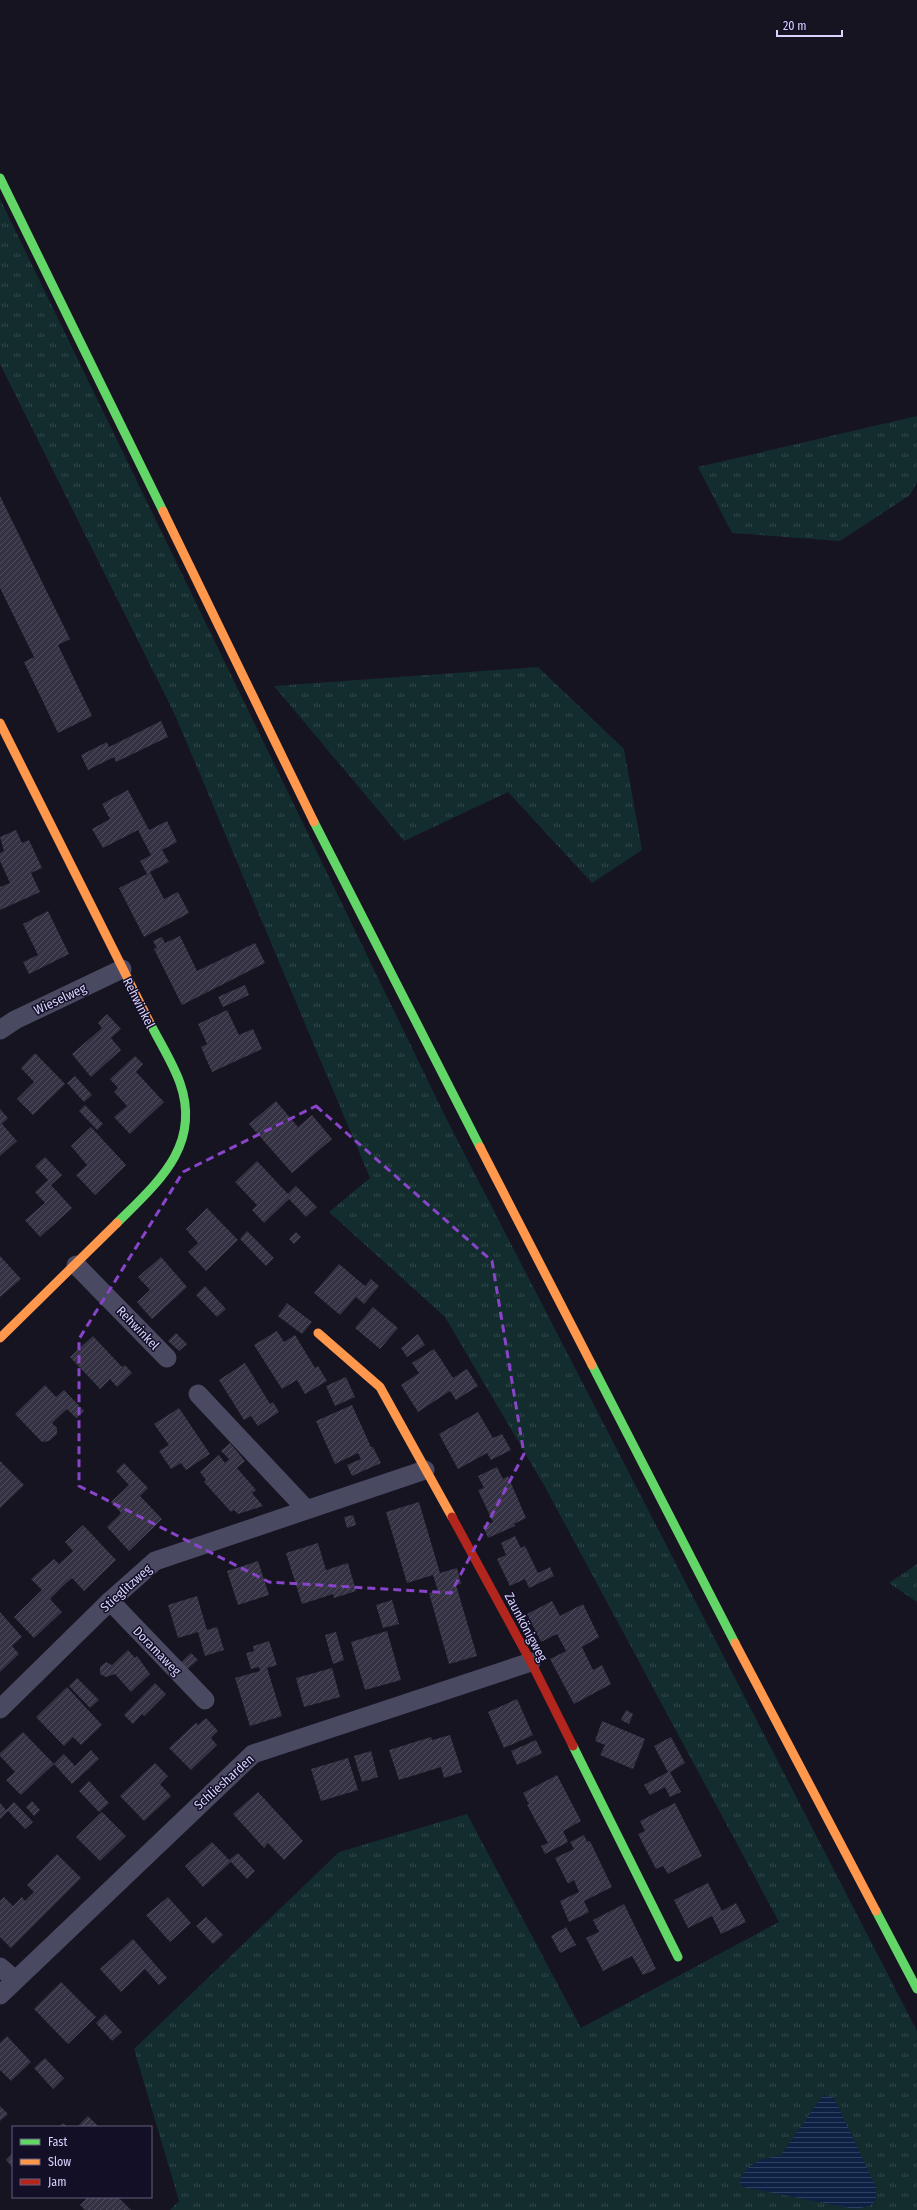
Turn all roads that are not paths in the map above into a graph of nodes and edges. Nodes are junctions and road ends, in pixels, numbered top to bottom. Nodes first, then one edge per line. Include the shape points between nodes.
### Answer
1 (0, 178) edge
2 (0, 723) edge
3 (122, 970) junction
4 (0, 1030) edge
5 (76, 1265) junction
6 (318, 1333) dead end
7 (0, 1338) edge
8 (167, 1358) dead end
9 (198, 1394) dead end
10 (425, 1470) junction
11 (306, 1509) junction
12 (110, 1601) junction
13 (531, 1662) junction
14 (205, 1700) dead end
15 (0, 1709) edge
16 (678, 1957) dead end
17 (0, 1968) edge
18 (15, 1980) junction
19 (917, 1989) edge
20 (0, 1995) edge

1 - 19 main road via 335,865 776,1722
2 - 3 main road, Rehwinkel
3 - 4 street, Wieselweg via 15,1020
3 - 5 main road, Rehwinkel via 180,1083 187,1113 182,1140 173,1162 159,1181
5 - 7 main road, Rehwinkel
5 - 8 street, Rehwinkel
6 - 10 main road, Zaunkönigweg via 380,1387
9 - 11 street
10 - 11 street, Stieglitzweg
10 - 13 main road, Zaunkönigweg
11 - 12 street, Stieglitzweg via 155,1561
12 - 14 street, Doramaweg
12 - 15 street, Stieglitzweg
13 - 16 main road, Zaunkönigweg
13 - 18 street, Schliesharden via 253,1754
17 - 18 street
18 - 20 street, Schliesharden

